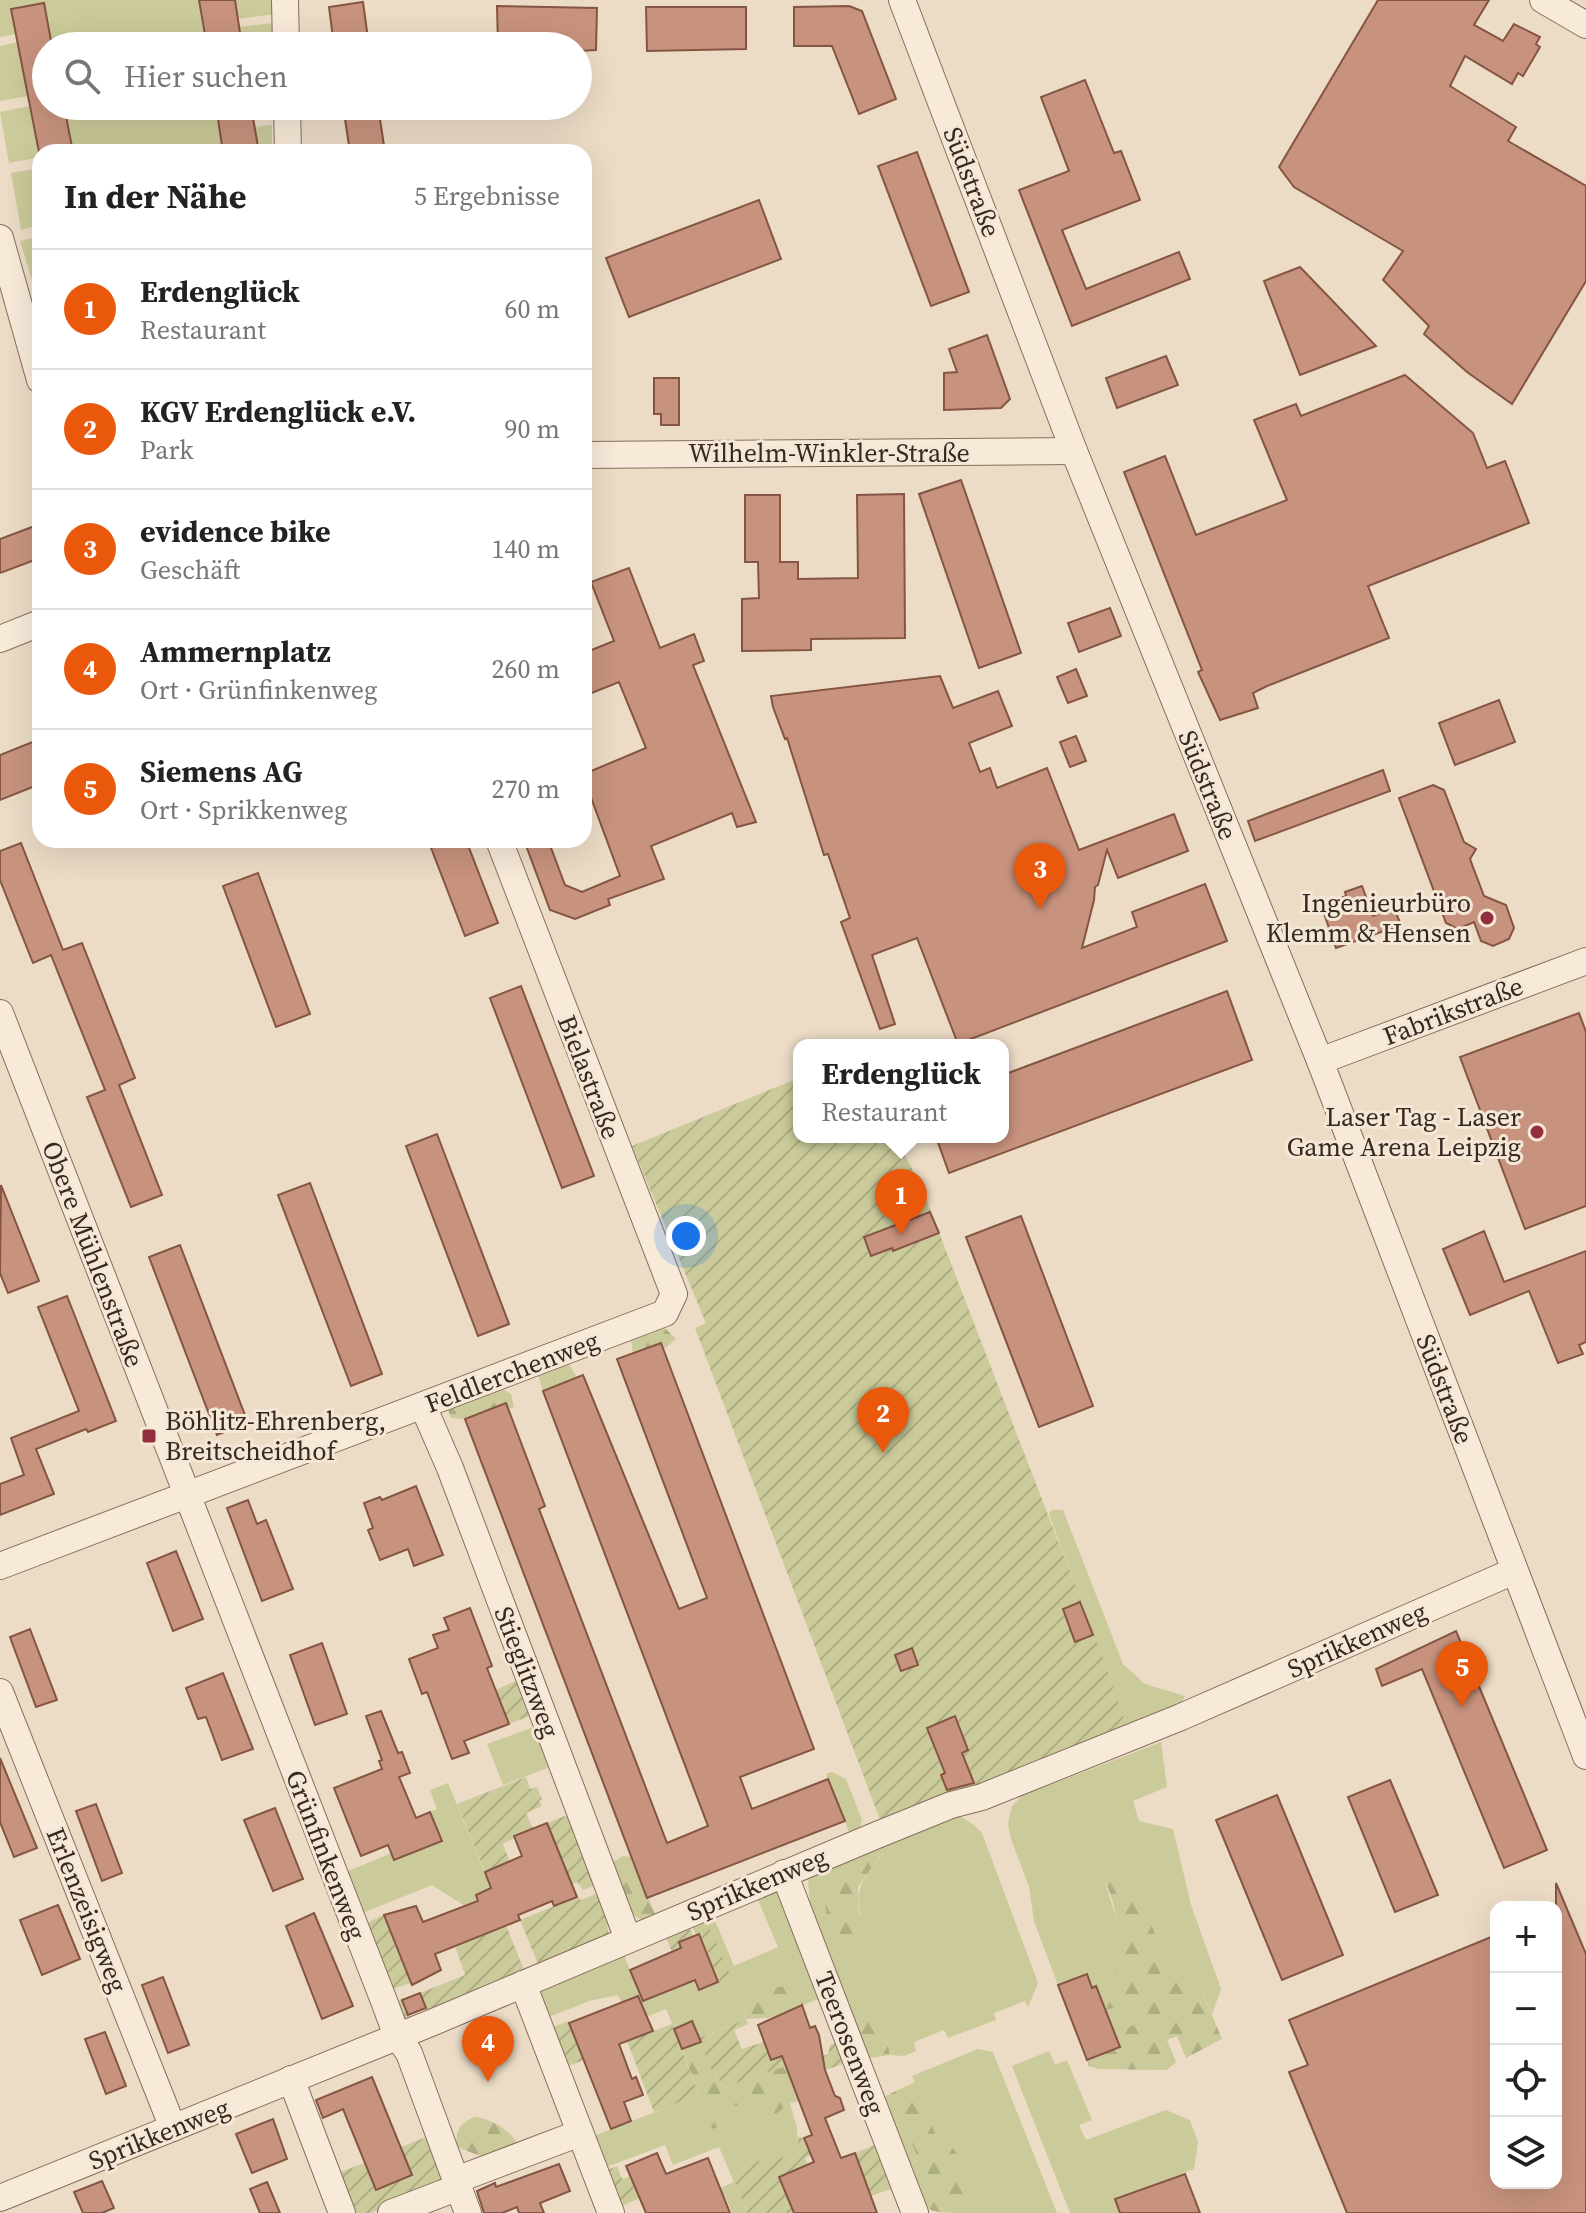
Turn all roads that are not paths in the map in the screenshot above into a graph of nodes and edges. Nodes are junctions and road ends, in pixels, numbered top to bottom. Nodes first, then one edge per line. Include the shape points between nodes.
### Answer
1 (285, 0) edge
2 (902, 0) edge
3 (1543, 0) edge
4 (1586, 25) edge
5 (286, 32) edge
6 (287, 120) edge
7 (288, 144) edge
8 (0, 238) edge
9 (32, 352) edge
10 (1074, 451) junction
11 (592, 455) edge
12 (32, 626) edge
13 (0, 639) edge
14 (502, 848) edge
15 (1586, 961) edge
16 (0, 1013) edge
17 (1320, 1061) junction
18 (665, 1313) joint
19 (423, 1406) junction
20 (185, 1495) junction
21 (0, 1566) edge
22 (1514, 1571) junction
23 (0, 1692) edge
24 (1586, 1756) edge
25 (784, 1873) junction
26 (628, 1939) junction
27 (523, 1984) junction
28 (397, 2036) junction
29 (291, 2079) junction
30 (173, 2128) junction
31 (580, 2133) junction
32 (457, 2184) junction
33 (0, 2198) edge
34 (342, 2213) edge
35 (391, 2213) edge
36 (468, 2213) edge
37 (611, 2213) edge
38 (915, 2213) edge

1 - 5 street
2 - 10 street, Südstraße
3 - 4 street
6 - 7 street
8 - 9 street
10 - 11 street, Wilhelm-Winkler-Straße
10 - 17 street, Südstraße
12 - 13 street
14 - 18 street, Bielastraße via 674,1294
15 - 17 street, Fabrikstraße
16 - 20 street, Obere Mühlenstraße
17 - 22 street, Südstraße
18 - 19 street, Feldlerchenweg
19 - 20 street, Feldlerchenweg
19 - 26 street, Stieglitzweg
20 - 21 street, Feldlerchenweg
20 - 28 street, Grünfinkenweg
22 - 24 street, Südstraße
22 - 25 street, Sprikkenweg via 1181,1717
23 - 30 street, Erlenzeisigweg
25 - 26 street, Sprikkenweg
25 - 38 street, Teerosenweg
26 - 27 street, Sprikkenweg
27 - 28 street, Sprikkenweg
27 - 31 street
28 - 29 street, Sprikkenweg
28 - 32 street, Grünfinkenweg via 409,2053
29 - 30 street, Sprikkenweg
29 - 34 street
30 - 33 street, Sprikkenweg
31 - 32 street
31 - 37 street
32 - 35 street
32 - 36 street, Grünfinkenweg

